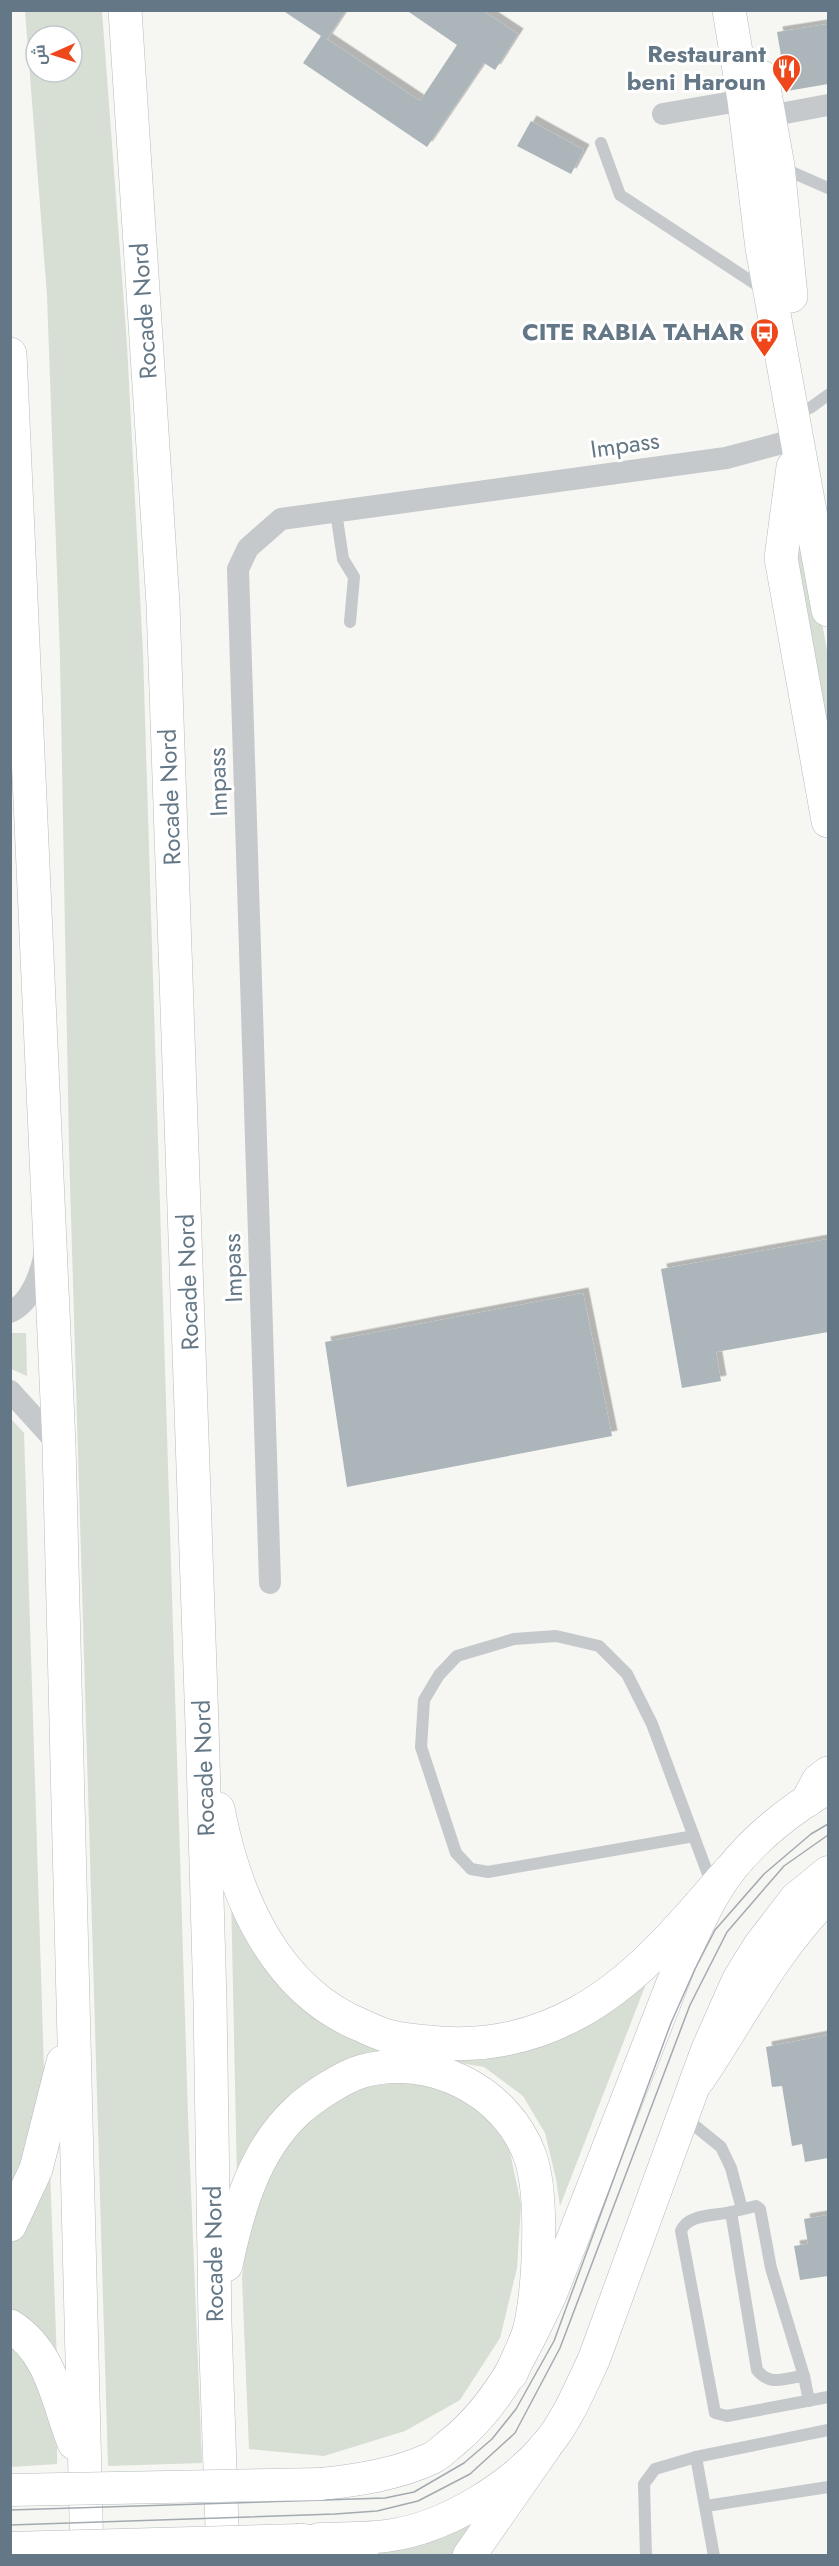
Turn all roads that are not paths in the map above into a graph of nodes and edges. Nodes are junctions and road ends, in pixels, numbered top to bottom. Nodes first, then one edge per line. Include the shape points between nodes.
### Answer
1 (125, 10) edge
2 (729, 10) edge
3 (751, 10) edge
4 (828, 105) edge
5 (756, 108) junction
6 (663, 114) dead end
7 (601, 143) dead end
8 (778, 166) junction
9 (828, 188) edge
10 (771, 294) junction
11 (10, 354) edge
12 (819, 401) edge
13 (797, 439) junction
14 (828, 510) edge
15 (336, 512) junction
16 (828, 610) edge
17 (350, 622) dead end
18 (828, 821) edge
19 (50, 1225) junction
20 (10, 1312) edge
21 (10, 1391) edge
22 (59, 1445) junction
23 (270, 1583) dead end
24 (202, 1725) junction
25 (828, 1773) edge
26 (818, 1794) edge
27 (694, 1836) junction
28 (828, 1872) edge
29 (721, 1880) junction
30 (828, 1896) edge
31 (73, 2025) junction
32 (698, 2080) junction
33 (683, 2116) junction
34 (737, 2210) junction
35 (10, 2226) edge
36 (215, 2323) junction
37 (10, 2326) edge
38 (511, 2374) junction
39 (804, 2376) junction
40 (828, 2397) edge
41 (809, 2401) junction
42 (828, 2430) edge
43 (545, 2447) junction
44 (696, 2457) junction
45 (84, 2466) junction
46 (828, 2487) edge
47 (10, 2490) edge
48 (706, 2506) junction
49 (300, 2540) junction
50 (10, 2548) edge
51 (87, 2556) edge
52 (223, 2556) edge
53 (362, 2556) edge
54 (469, 2556) edge
55 (646, 2556) edge
56 (714, 2556) edge

1 - 24 highway, Rocade Nord via 163,604
2 - 5 highway
3 - 5 highway
4 - 5 street
5 - 6 street
5 - 8 highway
5 - 10 highway via 762,248
7 - 10 lane via 620,195
8 - 9 lane
8 - 12 highway via 793,317
10 - 13 highway
11 - 19 highway
12 - 14 highway
13 - 15 street, Impass via 726,458
13 - 16 highway
13 - 18 highway via 781,558
15 - 17 lane via 343,559 354,577
15 - 23 street, Impass via 281,519 248,548 238,569
19 - 20 street via 43,1267 29,1295
19 - 22 highway
21 - 22 street
22 - 31 highway
24 - 29 highway via 232,1862 246,1904 272,1952 328,2008 391,2037 445,2044 498,2041 525,2036 576,2013 627,1978
24 - 36 highway, Rocade Nord
25 - 26 highway via 818,1781
26 - 29 main road via 756,1841
27 - 27 lane via 652,1724 627,1674 599,1646 556,1636 514,1639 457,1656 424,1700 421,1748 456,1853 471,1869 488,1872
27 - 29 lane
28 - 32 main road via 795,1899 748,1963 722,2013
29 - 38 main road via 683,1956 552,2294
30 - 32 highway via 773,1961
31 - 35 highway via 36,2169
31 - 45 highway
32 - 33 main road
33 - 34 lane via 721,2147 731,2168
33 - 43 main road via 594,2359 572,2405
34 - 39 lane via 756,2206 760,2209 771,2268
34 - 39 lane via 757,2370 764,2378 773,2380
34 - 41 lane via 689,2220 681,2231 715,2414 728,2416
36 - 38 highway via 243,2198 278,2133 298,2110 339,2082 362,2072 404,2066 429,2070 451,2076 490,2099 518,2132 530,2157 539,2224 536,2267 530,2329
36 - 52 highway, Rocade Nord
37 - 45 highway via 34,2347 55,2383 63,2415
38 - 47 main road, bridge via 473,2425 434,2457 360,2480
39 - 41 lane
40 - 41 lane
42 - 44 lane
43 - 49 main road via 498,2489 423,2528 391,2535
43 - 54 highway
44 - 48 lane
44 - 55 lane via 655,2469 644,2484
45 - 51 highway
46 - 48 lane
48 - 56 lane
49 - 50 main road, bridge
49 - 53 highway via 348,2547

